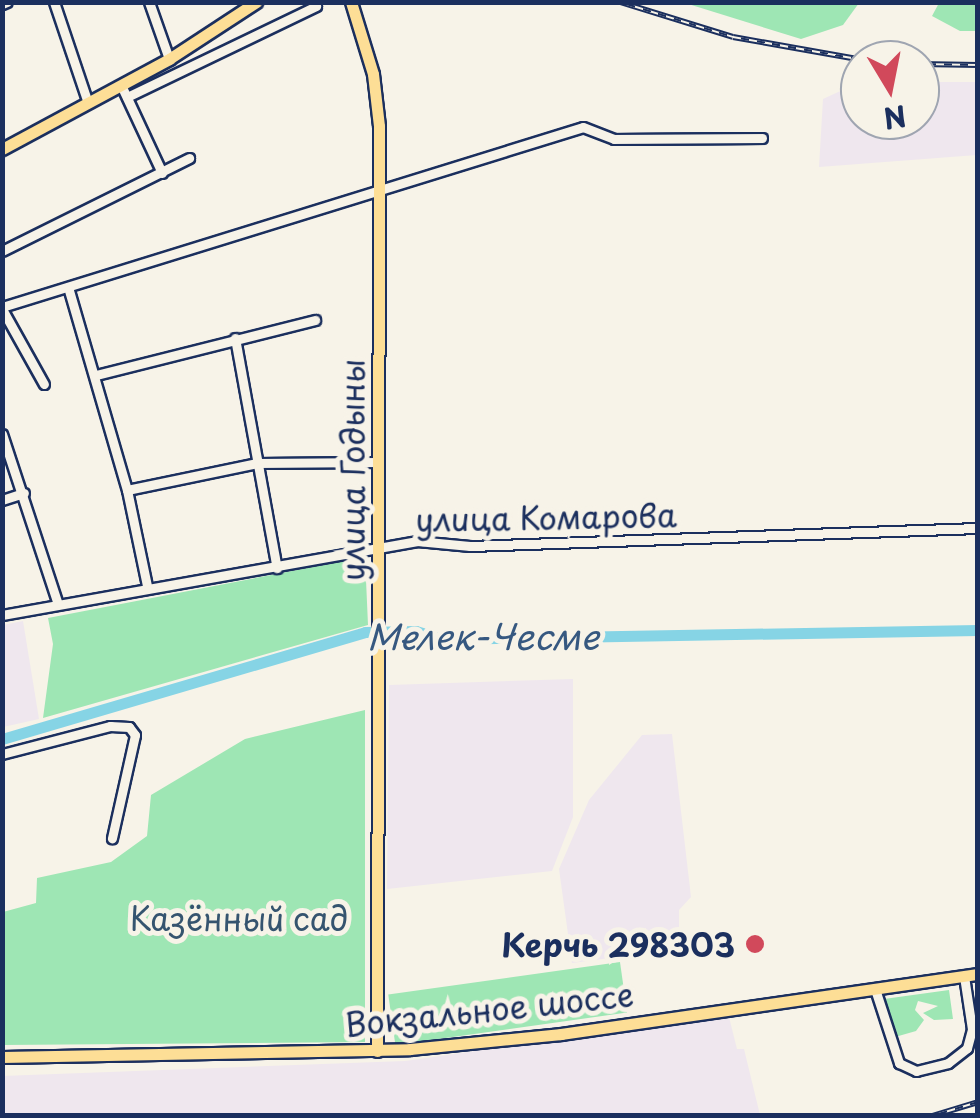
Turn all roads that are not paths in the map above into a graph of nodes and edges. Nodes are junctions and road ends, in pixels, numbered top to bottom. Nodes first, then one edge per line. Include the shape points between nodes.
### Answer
1 (54, 2) edge
2 (149, 2) edge
3 (253, 2) edge
4 (316, 6) dead end
5 (350, 6) edge
6 (168, 58) junction
7 (123, 88) junction
8 (88, 102) junction
9 (762, 138) dead end
10 (2, 147) edge
11 (189, 158) dead end
12 (162, 173) junction
13 (380, 190) junction
14 (2, 251) edge
15 (68, 287) junction
16 (2, 308) edge
17 (315, 320) dead end
18 (235, 338) junction
19 (96, 374) junction
20 (44, 384) dead end
21 (2, 434) edge
22 (378, 462) junction
23 (257, 464) junction
24 (8, 467) edge
25 (127, 490) junction
26 (24, 494) junction
27 (2, 500) edge
28 (978, 528) edge
29 (378, 550) junction
30 (277, 568) junction
31 (147, 586) junction
32 (58, 604) junction
33 (2, 615) edge
34 (2, 754) edge
35 (112, 838) dead end
36 (971, 975) edge
37 (874, 989) junction
38 (377, 1051) junction
39 (2, 1057) edge

1 - 8 street
2 - 6 street
3 - 6 main road
4 - 7 street
5 - 13 main road, улица Годыны via 376,90
6 - 7 main road
7 - 8 main road
7 - 12 street
8 - 10 main road
9 - 13 street via 614,139 583,127
11 - 12 street
12 - 14 street
13 - 15 street
13 - 22 main road, улица Годыны
15 - 16 street
15 - 19 street
16 - 20 street
17 - 18 street
18 - 19 street
18 - 23 street
19 - 25 street
21 - 24 street
22 - 23 street
22 - 29 main road, улица Годыны
23 - 25 street
23 - 30 street
24 - 26 street
25 - 31 street
26 - 27 street
26 - 32 street
28 - 29 street, улица Комарова via 470,546 417,542
29 - 30 street, улица Комарова
29 - 38 main road, улица Годыны
30 - 31 street, улица Комарова
31 - 32 street, улица Комарова
32 - 33 street, улица Комарова
34 - 35 street via 129,727 135,735
36 - 37 main road, Вокзальное шоссе
36 - 37 street via 970,1042 948,1063 916,1071 899,1064
37 - 38 main road, Вокзальное шоссе via 561,1034
38 - 39 main road, Вокзальное шоссе

